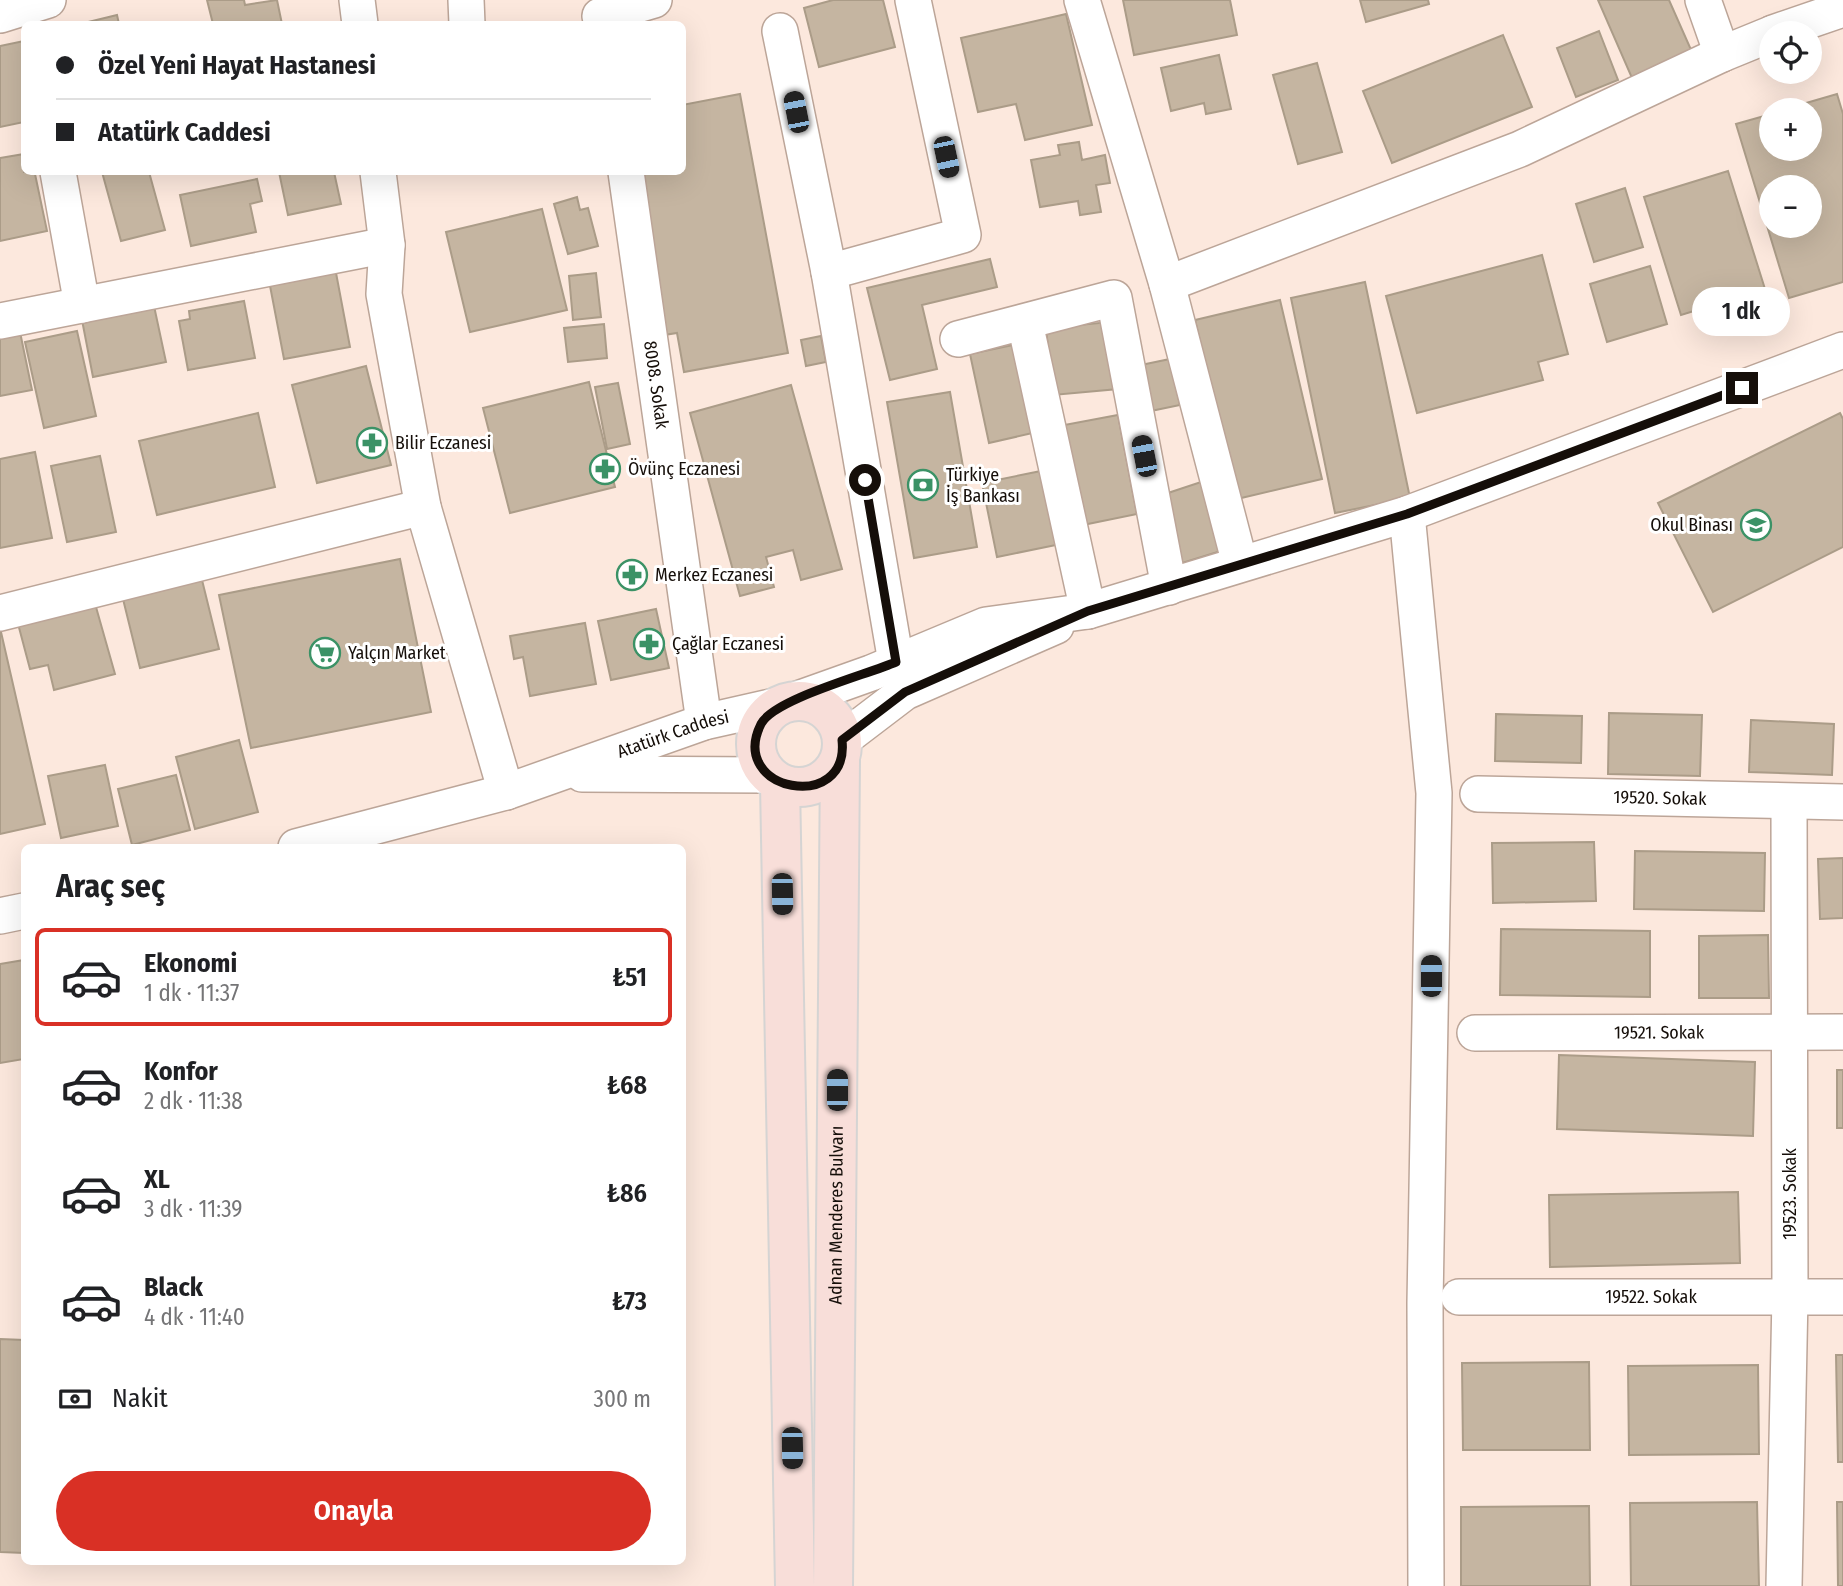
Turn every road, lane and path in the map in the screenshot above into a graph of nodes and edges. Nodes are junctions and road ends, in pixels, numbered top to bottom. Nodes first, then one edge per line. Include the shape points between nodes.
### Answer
1 (357, 0) edge
2 (466, 0) edge
3 (654, 0) edge
4 (913, 0) edge
5 (1082, 0) edge
6 (1703, 0) edge
7 (1843, 9) edge
8 (360, 21) edge
9 (467, 21) edge
10 (601, 21) edge
11 (1809, 21) edge
12 (780, 31) dead end
13 (1759, 39) edge
14 (1722, 54) junction
15 (59, 175) edge
16 (378, 175) edge
17 (626, 175) edge
18 (387, 245) junction
19 (829, 272) junction
20 (1167, 284) junction
21 (82, 305) junction
22 (0, 321) edge
23 (1025, 323) junction
24 (958, 339) dead end
25 (1843, 350) edge
26 (423, 507) junction
27 (1407, 514) junction
28 (1240, 564) junction
29 (1169, 587) junction
30 (1088, 611) junction
31 (0, 613) edge
32 (896, 662) junction
33 (783, 704) junction
34 (704, 722) junction
35 (841, 750) junction
36 (554, 774) junction
37 (775, 779) junction
38 (506, 792) junction
39 (1478, 794) dead end
40 (1789, 802) junction
41 (1843, 802) edge
42 (307, 844) edge
43 (21, 912) edge
44 (0, 916) edge
45 (1788, 1030) junction
46 (1843, 1032) edge
47 (1475, 1033) dead end
48 (1790, 1296) junction
49 (1459, 1297) dead end
50 (1843, 1297) edge
51 (795, 1586) edge
52 (833, 1586) edge
53 (1426, 1586) edge
54 (1784, 1586) edge

1 - 8 street
2 - 9 street
3 - 10 street via 600,16
4 - 19 street via 962,235
5 - 20 street
6 - 14 street
7 - 11 street
12 - 19 street
13 - 14 street
14 - 20 street via 1520,149
15 - 21 street
16 - 18 street
17 - 34 street, 8008. Sokak
18 - 21 street
18 - 26 street via 384,294
19 - 32 street
20 - 28 street
21 - 22 street
23 - 24 street
23 - 29 street via 1114,298
23 - 30 street
25 - 27 street, Atatürk Caddesi
26 - 31 street
26 - 38 street
27 - 28 street, Atatürk Caddesi
27 - 53 street via 1434,793 1425,1303
28 - 29 street, Atatürk Caddesi
29 - 30 street, Atatürk Caddesi
30 - 32 street, Atatürk Caddesi via 986,625
30 - 35 street via 905,692
32 - 33 street, Atatürk Caddesi
33 - 34 street, Atatürk Caddesi
33 - 35 main road via 797,701 825,709 835,719
33 - 37 main road via 762,722 757,736 760,763
34 - 36 street, Atatürk Caddesi
35 - 37 main road via 833,772 815,784 794,788
35 - 52 main road, Adnan Menderes Bulvarı
36 - 37 street
36 - 38 street, Atatürk Caddesi
37 - 51 main road
38 - 42 street, Atatürk Caddesi
39 - 40 street, 19520. Sokak
40 - 41 street, 19520. Sokak
40 - 45 street, 19523. Sokak
43 - 44 street
45 - 46 street, 19521. Sokak
45 - 47 street, 19521. Sokak
45 - 48 street, 19523. Sokak
48 - 49 street, 19522. Sokak
48 - 50 street, 19522. Sokak
48 - 54 street, 19523. Sokak

